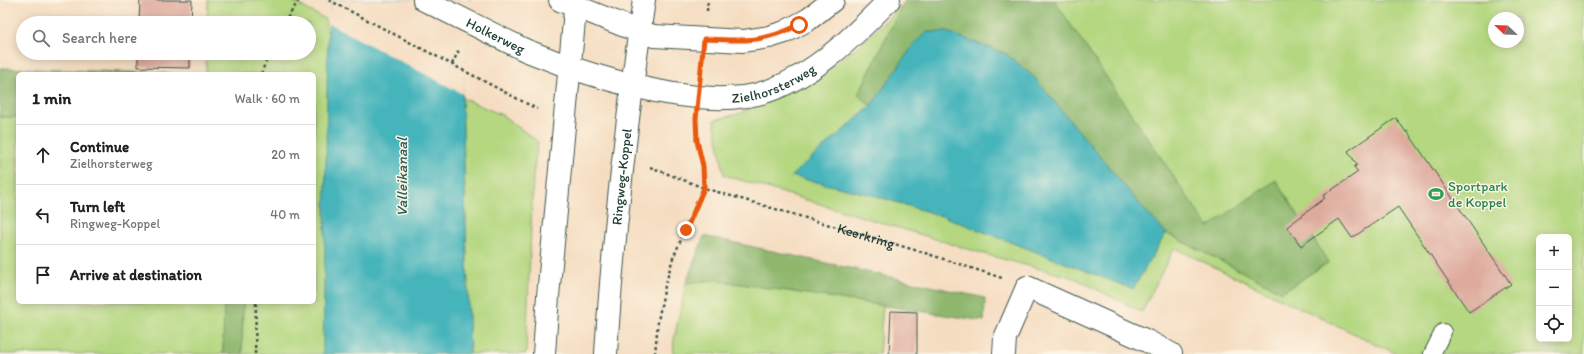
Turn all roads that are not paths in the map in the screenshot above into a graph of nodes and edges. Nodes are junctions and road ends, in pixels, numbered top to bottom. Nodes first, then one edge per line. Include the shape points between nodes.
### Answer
1 (424, 0) edge
2 (644, 0) edge
3 (833, 0) edge
4 (889, 0) edge
5 (570, 2) edge
6 (640, 32) junction
7 (569, 67) junction
8 (632, 86) junction
9 (1442, 332) dead end
10 (1147, 347) edge
11 (544, 354) edge
12 (606, 354) edge
13 (1004, 354) edge
14 (1171, 354) edge
15 (1432, 354) edge

1 - 7 main road, Holkerweg via 525,50
2 - 6 main road, Ringweg-Koppel
3 - 6 main road via 809,19 769,37 742,41 654,36
4 - 8 main road, Zielhorsterweg via 829,56 806,73 768,91 738,98 698,97
5 - 6 main road
5 - 7 main road
6 - 8 main road, Ringweg-Koppel
7 - 8 main road, Holkerweg
7 - 11 main road
8 - 12 main road, Ringweg-Koppel via 618,206
9 - 15 lane
10 - 13 main road via 1027,287 1005,338
10 - 14 main road

